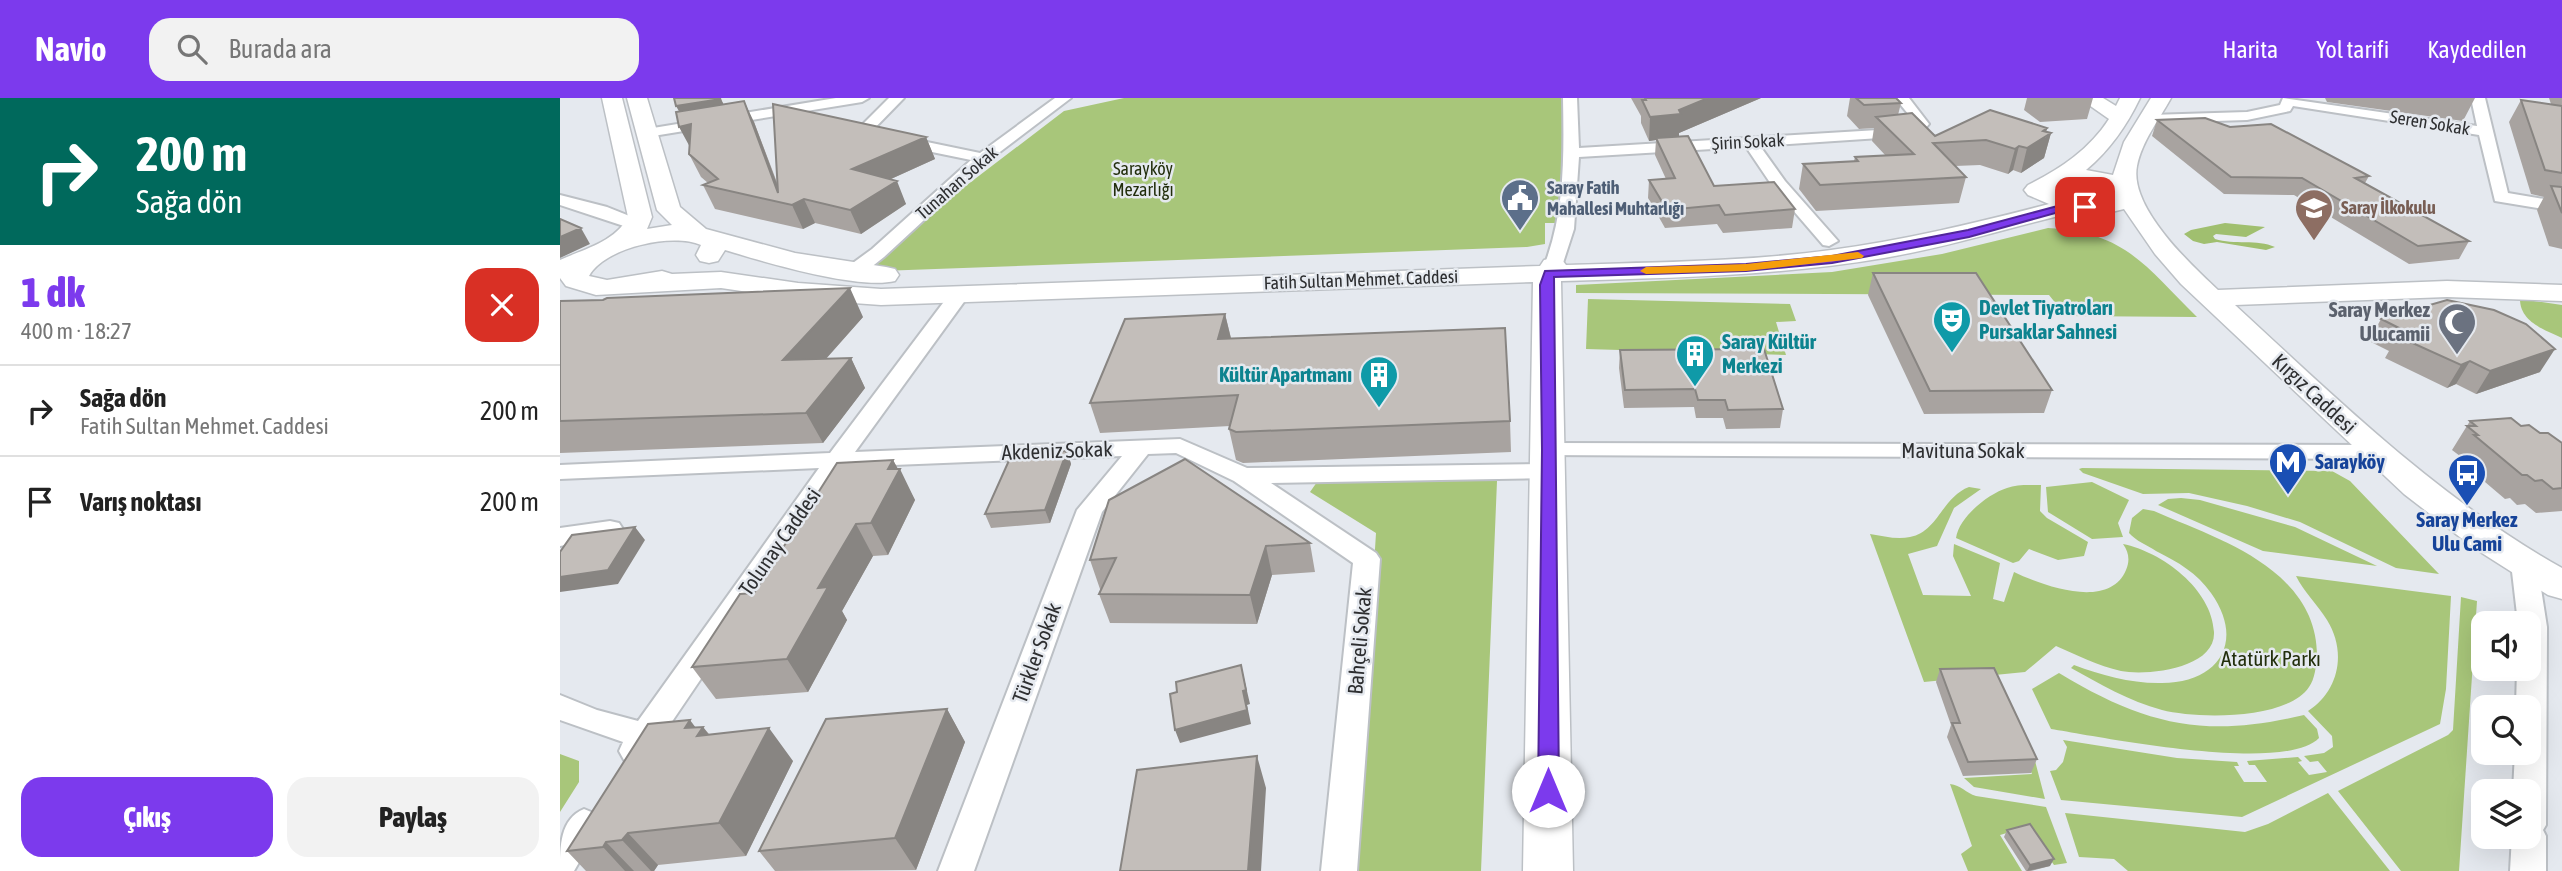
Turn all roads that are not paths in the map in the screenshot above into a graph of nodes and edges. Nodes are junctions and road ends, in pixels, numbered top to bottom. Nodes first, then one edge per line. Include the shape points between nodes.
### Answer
1 (612, 98) edge
2 (637, 98) edge
3 (862, 98) edge
4 (897, 98) edge
5 (1064, 98) edge
6 (1570, 98) edge
7 (1902, 98) edge
8 (2090, 98) edge
9 (2161, 98) edge
10 (2478, 98) edge
11 (2290, 100) edge
12 (2126, 108) edge
13 (782, 111) junction
14 (2150, 119) junction
15 (822, 122) edge
16 (2487, 132) junction
17 (647, 134) junction
18 (1750, 142) junction
19 (1572, 153) junction
20 (983, 158) junction
21 (2068, 173) junction
22 (2127, 193) junction
23 (560, 200) edge
24 (2035, 202) junction
25 (2080, 206) junction
26 (2562, 207) edge
27 (636, 225) junction
28 (2125, 230) junction
29 (701, 235) junction
30 (1829, 241) junction
31 (603, 251) junction
32 (2177, 265) junction
33 (1553, 266) junction
34 (560, 270) edge
35 (853, 272) junction
36 (642, 284) junction
37 (600, 288) junction
38 (2562, 293) edge
39 (959, 295) junction
40 (560, 296) edge
41 (2213, 298) junction
42 (1141, 448) junction
43 (2377, 452) junction
44 (838, 459) junction
45 (1549, 461) junction
46 (560, 472) edge
47 (1243, 476) junction
48 (610, 529) edge
49 (560, 537) edge
50 (2524, 563) junction
51 (2562, 585) edge
52 (560, 707) edge
53 (645, 737) junction
54 (622, 771) edge
55 (2530, 779) edge
56 (598, 804) edge
57 (2529, 849) edge
58 (560, 862) edge
59 (956, 871) edge
60 (1339, 871) edge
61 (1548, 871) edge
62 (2528, 871) edge

1 - 27 street via 640,217
2 - 17 street
3 - 13 street
4 - 20 street via 868,135
5 - 20 street, Tunahan Sokak
6 - 19 street
7 - 18 street, Şirin Sokak via 1922,124 1917,128 1895,134
8 - 12 street
9 - 14 street
10 - 16 street
11 - 14 street via 2285,108 2264,115
11 - 16 street, Seren Sokak
12 - 21 street, Fatih Sultan Mehmet. Caddesi via 2099,148
13 - 15 street
13 - 17 street
14 - 22 street via 2124,168
16 - 26 street via 2501,197
17 - 29 street via 669,210
18 - 19 street, Şirin Sokak
18 - 30 street via 1779,184
19 - 33 street via 1562,248
20 - 35 street, Tunahan Sokak
21 - 22 street via 2109,181
21 - 24 street, Fatih Sultan Mehmet. Caddesi
22 - 25 street, Fatih Sultan Mehmet. Caddesi via 2114,205
22 - 32 street, Kırgız Caddesi
23 - 27 street
24 - 25 street, Fatih Sultan Mehmet. Caddesi
24 - 28 street
24 - 30 street, Fatih Sultan Mehmet. Caddesi via 1945,223
24 - 33 street, Fatih Sultan Mehmet. Caddesi via 1932,242 1832,260 1746,267
25 - 28 street, Kırgız Caddesi
27 - 31 street via 632,233
28 - 32 street, Kırgız Caddesi
29 - 31 street, Fatih Sultan Mehmet. Caddesi via 658,235
29 - 35 street, Fatih Sultan Mehmet. Caddesi
29 - 36 street, Fatih Sultan Mehmet. Caddesi via 713,241 714,248 698,264
30 - 33 street, Fatih Sultan Mehmet. Caddesi
31 - 34 street, Fatih Sultan Mehmet. Caddesi
31 - 37 street via 575,272 576,280
32 - 41 street, Kırgız Caddesi
33 - 35 street, Fatih Sultan Mehmet. Caddesi via 958,277
33 - 39 street, Fatih Sultan Mehmet. Caddesi
33 - 45 street via 1546,285
36 - 37 street, Fatih Sultan Mehmet. Caddesi
36 - 39 street, Fatih Sultan Mehmet. Caddesi via 720,280 855,296
37 - 40 street, Fatih Sultan Mehmet. Caddesi
38 - 41 street via 2410,290
39 - 44 street, Tolunay Caddesi
41 - 43 street, Kırgız Caddesi
42 - 44 street, Akdeniz Sokak
42 - 47 street, Akdeniz Sokak via 1180,446
42 - 59 street, Türkler Sokak via 1090,510
43 - 45 street, Mavituna Sokak
43 - 50 street, Kırgız Caddesi via 2454,515
44 - 46 street, Akdeniz Sokak
44 - 53 street, Tolunay Caddesi
45 - 47 street, Akdeniz Sokak
45 - 61 street
47 - 60 street, Bahçeli Sokak via 1367,559
48 - 49 street
50 - 51 street, Kırgız Caddesi
50 - 55 street via 2533,627
52 - 53 street
53 - 54 street, Tolunay Caddesi
56 - 58 street
57 - 62 street

